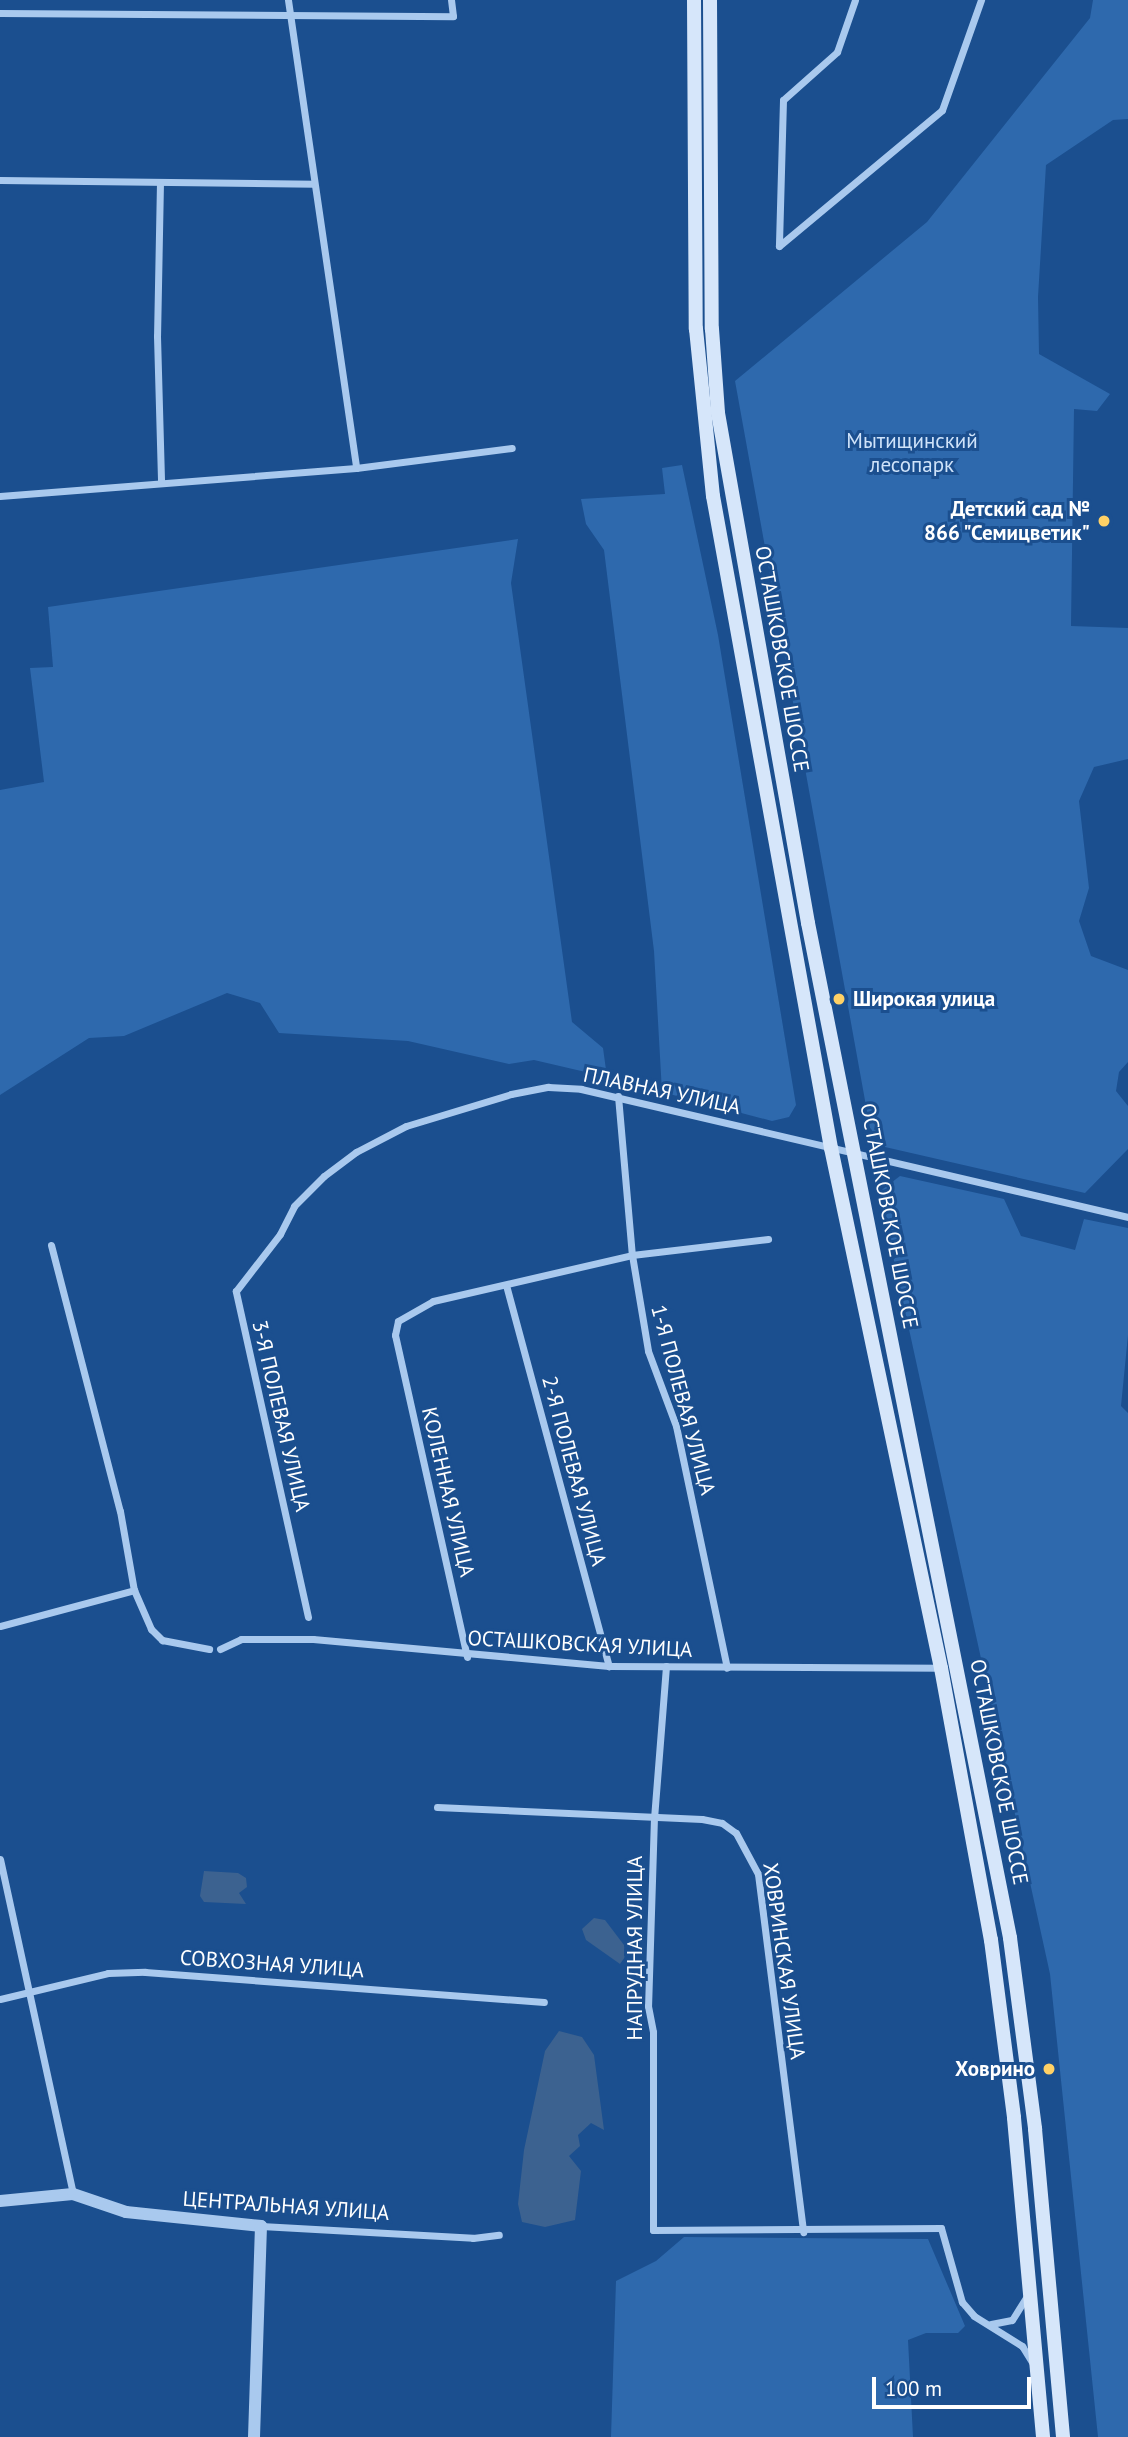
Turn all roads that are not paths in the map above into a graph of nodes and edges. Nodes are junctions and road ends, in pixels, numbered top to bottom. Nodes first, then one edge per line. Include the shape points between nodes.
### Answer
1 (288, 0) edge
2 (451, 0) edge
3 (694, 0) edge
4 (710, 0) edge
5 (855, 0) edge
6 (981, 0) edge
7 (0, 13) edge
8 (291, 19) junction
9 (0, 180) edge
10 (160, 182) junction
11 (314, 184) junction
12 (512, 448) dead end
13 (356, 468) junction
14 (161, 483) junction
15 (0, 496) edge
16 (618, 1097) junction
17 (831, 1149) junction
18 (856, 1154) junction
19 (1128, 1217) edge
20 (280, 1234) joint
21 (768, 1239) dead end
22 (51, 1245) dead end
23 (632, 1255) junction
24 (506, 1285) junction
25 (134, 1590) junction
26 (308, 1618) dead end
27 (0, 1626) edge
28 (209, 1649) dead end
29 (220, 1649) dead end
30 (467, 1657) junction
31 (609, 1666) junction
32 (666, 1666) junction
33 (727, 1668) junction
34 (941, 1668) junction
35 (437, 1807) dead end
36 (654, 1817) junction
37 (0, 1859) edge
38 (32, 1991) junction
39 (0, 1999) edge
40 (544, 2002) dead end
41 (74, 2194) junction
42 (0, 2201) edge
43 (261, 2226) junction
44 (803, 2232) junction
45 (499, 2235) dead end
46 (1029, 2286) junction
47 (986, 2325) junction
48 (1035, 2367) junction
49 (254, 2437) edge
50 (1041, 2437) edge
51 (1063, 2437) edge

1 - 8 street
2 - 8 street via 453,16
3 - 17 main road, ОСТАШКОВСКОЕ ШОССЕ via 696,329 703,415 720,537
4 - 18 main road, ОСТАШКОВСКОЕ ШОССЕ via 712,329 718,413 808,923
5 - 6 street via 837,52 783,100 779,246 942,110
7 - 8 street
8 - 11 street
9 - 10 street
10 - 11 street
10 - 14 street via 157,337
11 - 13 street
12 - 13 street
13 - 14 street
14 - 15 street
16 - 17 street, ПЛАВНАЯ УЛИЦА
16 - 20 street, ПЛАВНАЯ УЛИЦА via 548,1087 406,1126 356,1152 324,1176 294,1206
16 - 23 street, 1-Я ПОЛЕВАЯ УЛИЦА
17 - 18 street, ПЛАВНАЯ УЛИЦА
17 - 34 main road, ОСТАШКОВСКОЕ ШОССЕ
18 - 19 street, ПЛАВНАЯ УЛИЦА
18 - 51 main road, ОСТАШКОВСКОЕ ШОССЕ via 1010,1938 1035,2129
20 - 26 street, 3-Я ПОЛЕВАЯ УЛИЦА via 236,1291
21 - 23 street
22 - 25 street via 120,1511
23 - 24 street
23 - 33 street, 1-Я ПОЛЕВАЯ УЛИЦА via 648,1351 676,1426
24 - 30 street, КОЛЕННАЯ УЛИЦА via 433,1301 398,1321 395,1335
24 - 31 street, 2-Я ПОЛЕВАЯ УЛИЦА
25 - 27 street
25 - 28 street via 151,1629 162,1640
29 - 30 street, ОСТАШКОВСКАЯ УЛИЦА via 241,1639 313,1639
30 - 31 street, ОСТАШКОВСКАЯ УЛИЦА
31 - 32 street, ОСТАШКОВСКАЯ УЛИЦА
32 - 33 street, ОСТАШКОВСКАЯ УЛИЦА
32 - 36 street, НАПРУДНАЯ УЛИЦА
33 - 34 street, ОСТАШКОВСКАЯ УЛИЦА
34 - 46 main road, ОСТАШКОВСКОЕ ШОССЕ via 1005,2030
35 - 36 street, ХОВРИНСКАЯ УЛИЦА
36 - 44 street, ХОВРИНСКАЯ УЛИЦА via 722,1823 736,1833 758,1874
36 - 44 street, НАПРУДНАЯ УЛИЦА via 648,2006 653,2032 653,2230
37 - 38 street
38 - 39 street, СОВХОЗНАЯ УЛИЦА
38 - 40 street, СОВХОЗНАЯ УЛИЦА via 108,1973 145,1972
38 - 41 street
41 - 42 street, ЦЕНТРАЛЬНАЯ УЛИЦА
41 - 43 street, ЦЕНТРАЛЬНАЯ УЛИЦА via 127,2212
43 - 45 street, ЦЕНТРАЛЬНАЯ УЛИЦА via 473,2238
43 - 49 street
44 - 47 street via 941,2228 956,2290
46 - 47 street via 1021,2311 1012,2320
46 - 48 main road, ОСТАШКОВСКОЕ ШОССЕ
47 - 48 street via 1023,2346
48 - 50 main road, ОСТАШКОВСКОЕ ШОССЕ

